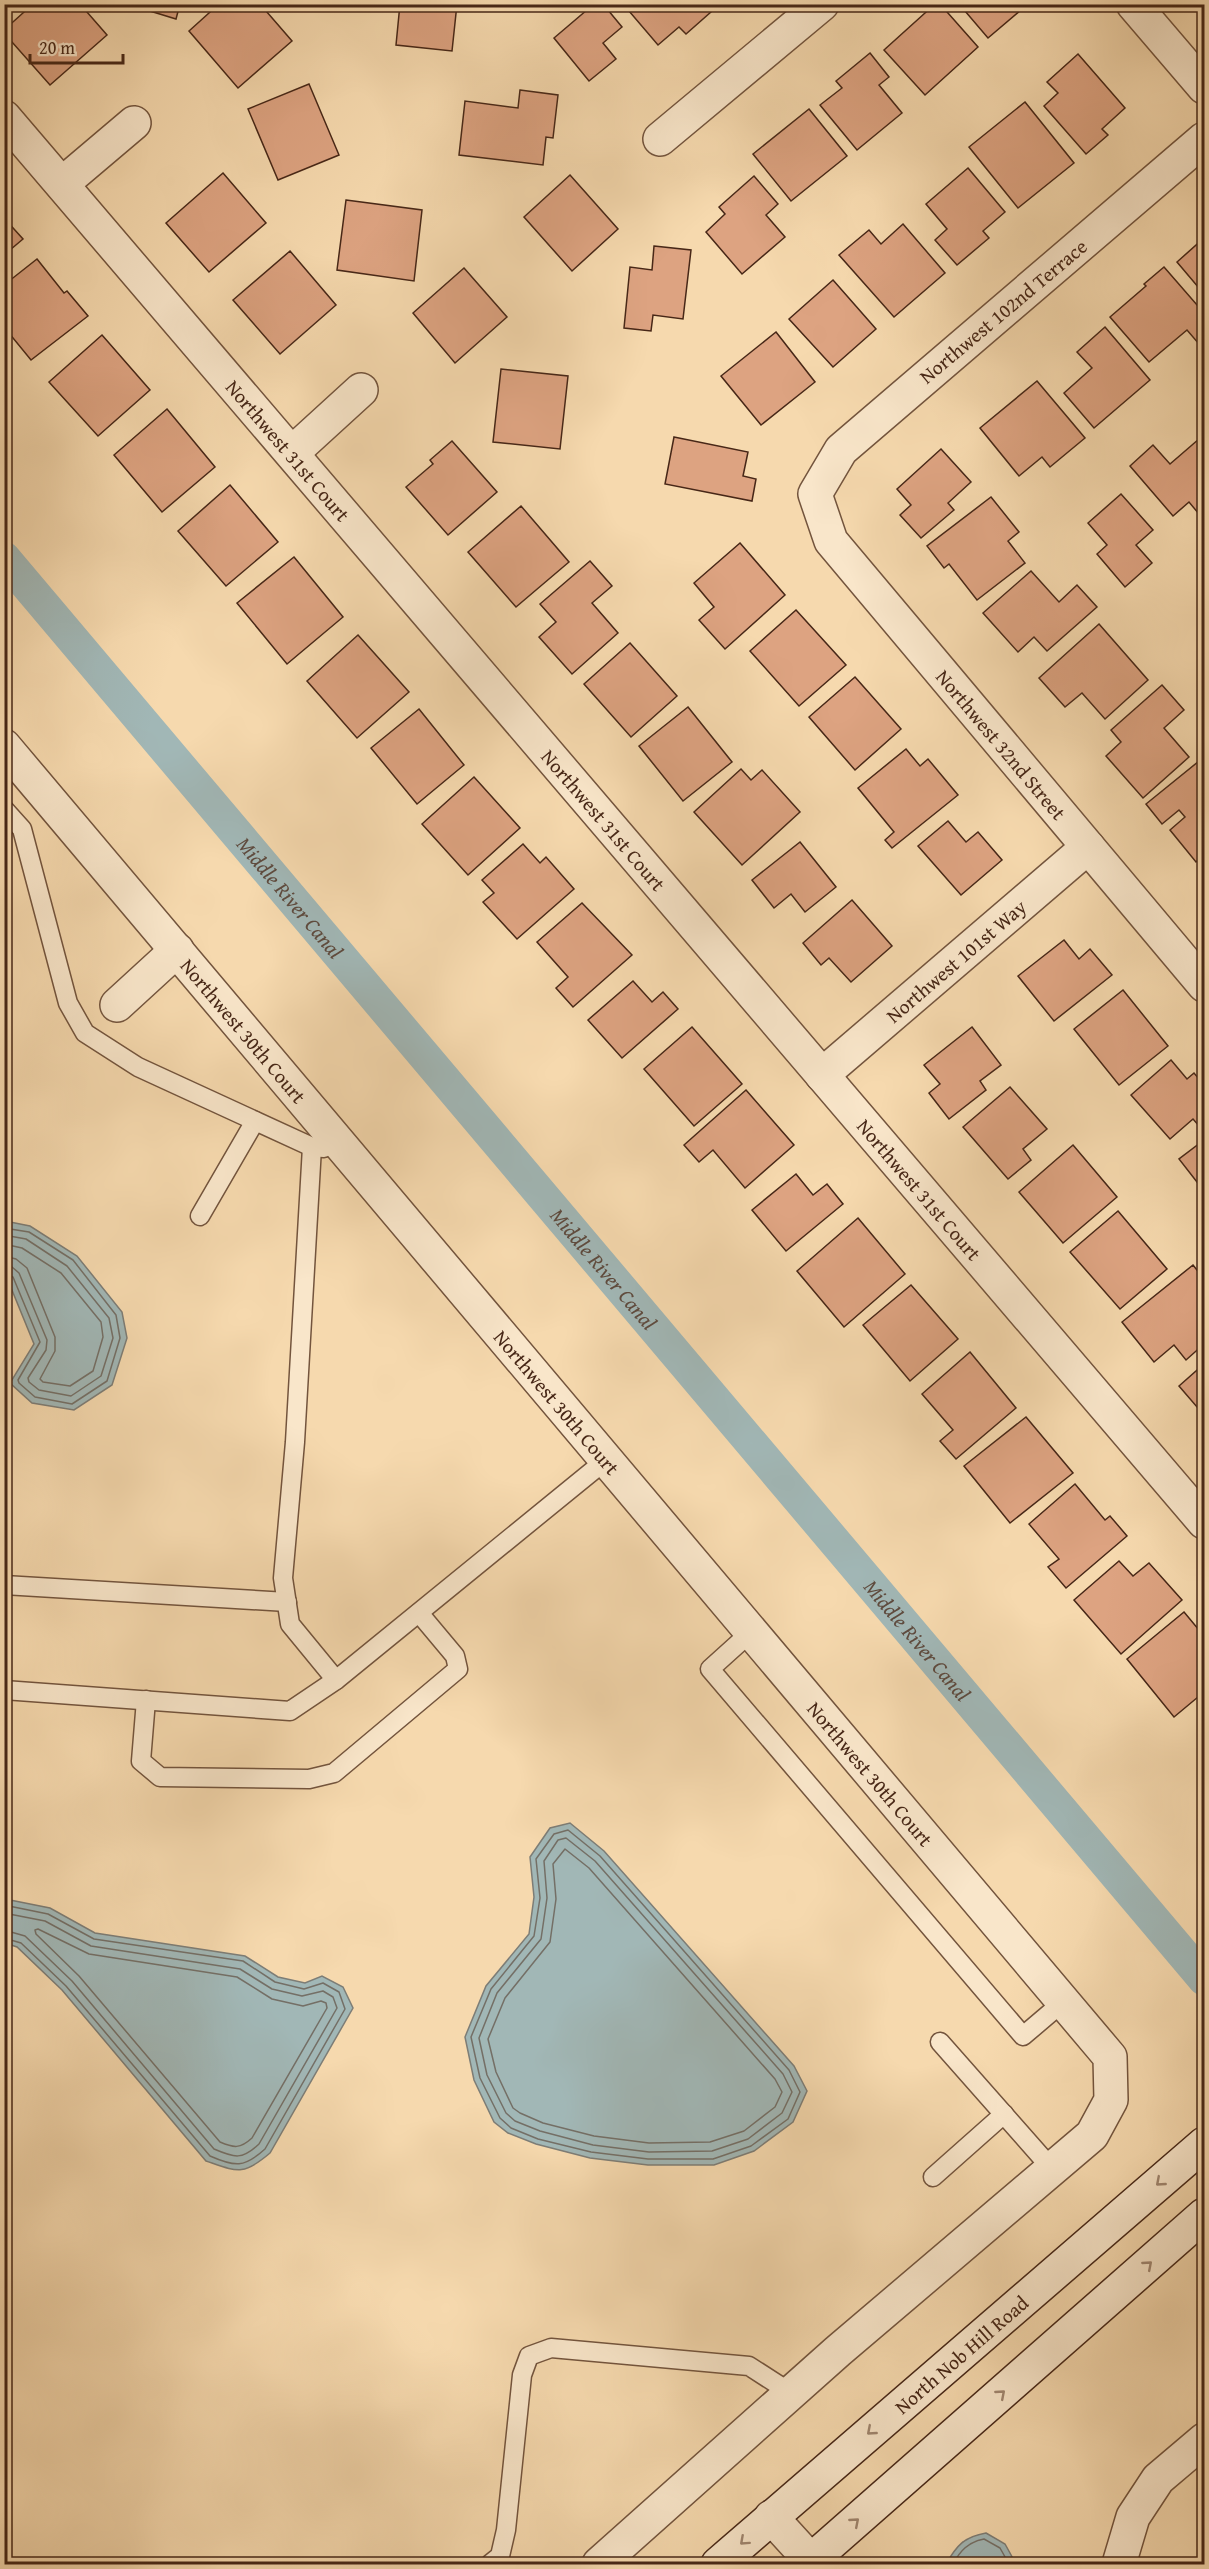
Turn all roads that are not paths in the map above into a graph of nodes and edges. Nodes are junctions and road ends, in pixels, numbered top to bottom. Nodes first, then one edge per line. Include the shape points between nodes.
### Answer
1 (822, 4) edge
2 (1133, 4) edge
3 (1204, 87) edge
4 (4, 117) edge
5 (134, 123) dead end
6 (660, 139) dead end
7 (1204, 139) edge
8 (62, 184) junction
9 (361, 390) dead end
10 (292, 453) junction
11 (815, 494) joint
12 (4, 746) edge
13 (4, 809) edge
14 (1088, 847) junction
15 (177, 950) junction
16 (1204, 984) edge
17 (117, 1005) dead end
18 (822, 1075) junction
19 (255, 1121) junction
20 (312, 1148) junction
21 (344, 1149) junction
22 (200, 1216) dead end
23 (606, 1460) junction
24 (1204, 1522) edge
25 (4, 1585) edge
26 (287, 1602) junction
27 (418, 1613) junction
28 (751, 1632) junction
29 (336, 1680) junction
30 (4, 1690) edge
31 (146, 1700) junction
32 (1063, 2002) junction
33 (940, 2042) dead end
34 (1004, 2115) junction
35 (1204, 2144) edge
36 (1052, 2169) junction
37 (933, 2177) dead end
38 (1204, 2215) edge
39 (790, 2393) junction
40 (1204, 2440) edge
41 (771, 2517) junction
42 (810, 2563) edge
43 (490, 2565) edge
44 (599, 2565) edge
45 (718, 2565) edge
46 (1119, 2565) edge

1 - 6 street
2 - 3 street
4 - 8 street, Northwest 31st Court
5 - 8 street
7 - 11 street, Northwest 102nd Terrace via 841,450
8 - 10 street, Northwest 31st Court
9 - 10 street
10 - 18 street, Northwest 31st Court
11 - 14 street, Northwest 32nd Street via 831,541
12 - 15 street, Northwest 30th Court
13 - 19 lane via 22,829 68,1004 85,1033 138,1067
14 - 16 street, Northwest 32nd Street
14 - 18 street, Northwest 101st Way
15 - 17 street
15 - 21 street, Northwest 30th Court
18 - 24 street, Northwest 31st Court
19 - 20 lane
19 - 22 lane
20 - 21 lane
20 - 26 lane via 296,1442 284,1578
21 - 23 street, Northwest 30th Court
23 - 27 lane
23 - 28 street, Northwest 30th Court
25 - 26 lane
26 - 29 lane via 290,1624
27 - 29 lane
27 - 31 lane via 455,1656 458,1669 334,1773 309,1779 160,1777 141,1761
28 - 32 street, Northwest 30th Court
28 - 32 lane via 710,1669 1023,2036
29 - 31 lane via 290,1711
30 - 31 lane
32 - 36 street, Northwest 30th Court via 1110,2057 1111,2100 1092,2134
33 - 34 lane
34 - 36 lane
34 - 37 lane
35 -> 41 street, North Nob Hill Road
36 - 39 street
42 -> 38 street
39 - 43 lane via 748,2366 551,2348 530,2356 522,2375 506,2530 500,2556
39 - 44 street
40 - 46 street via 1158,2479 1133,2517
41 - 42 street
41 -> 45 street, North Nob Hill Road

